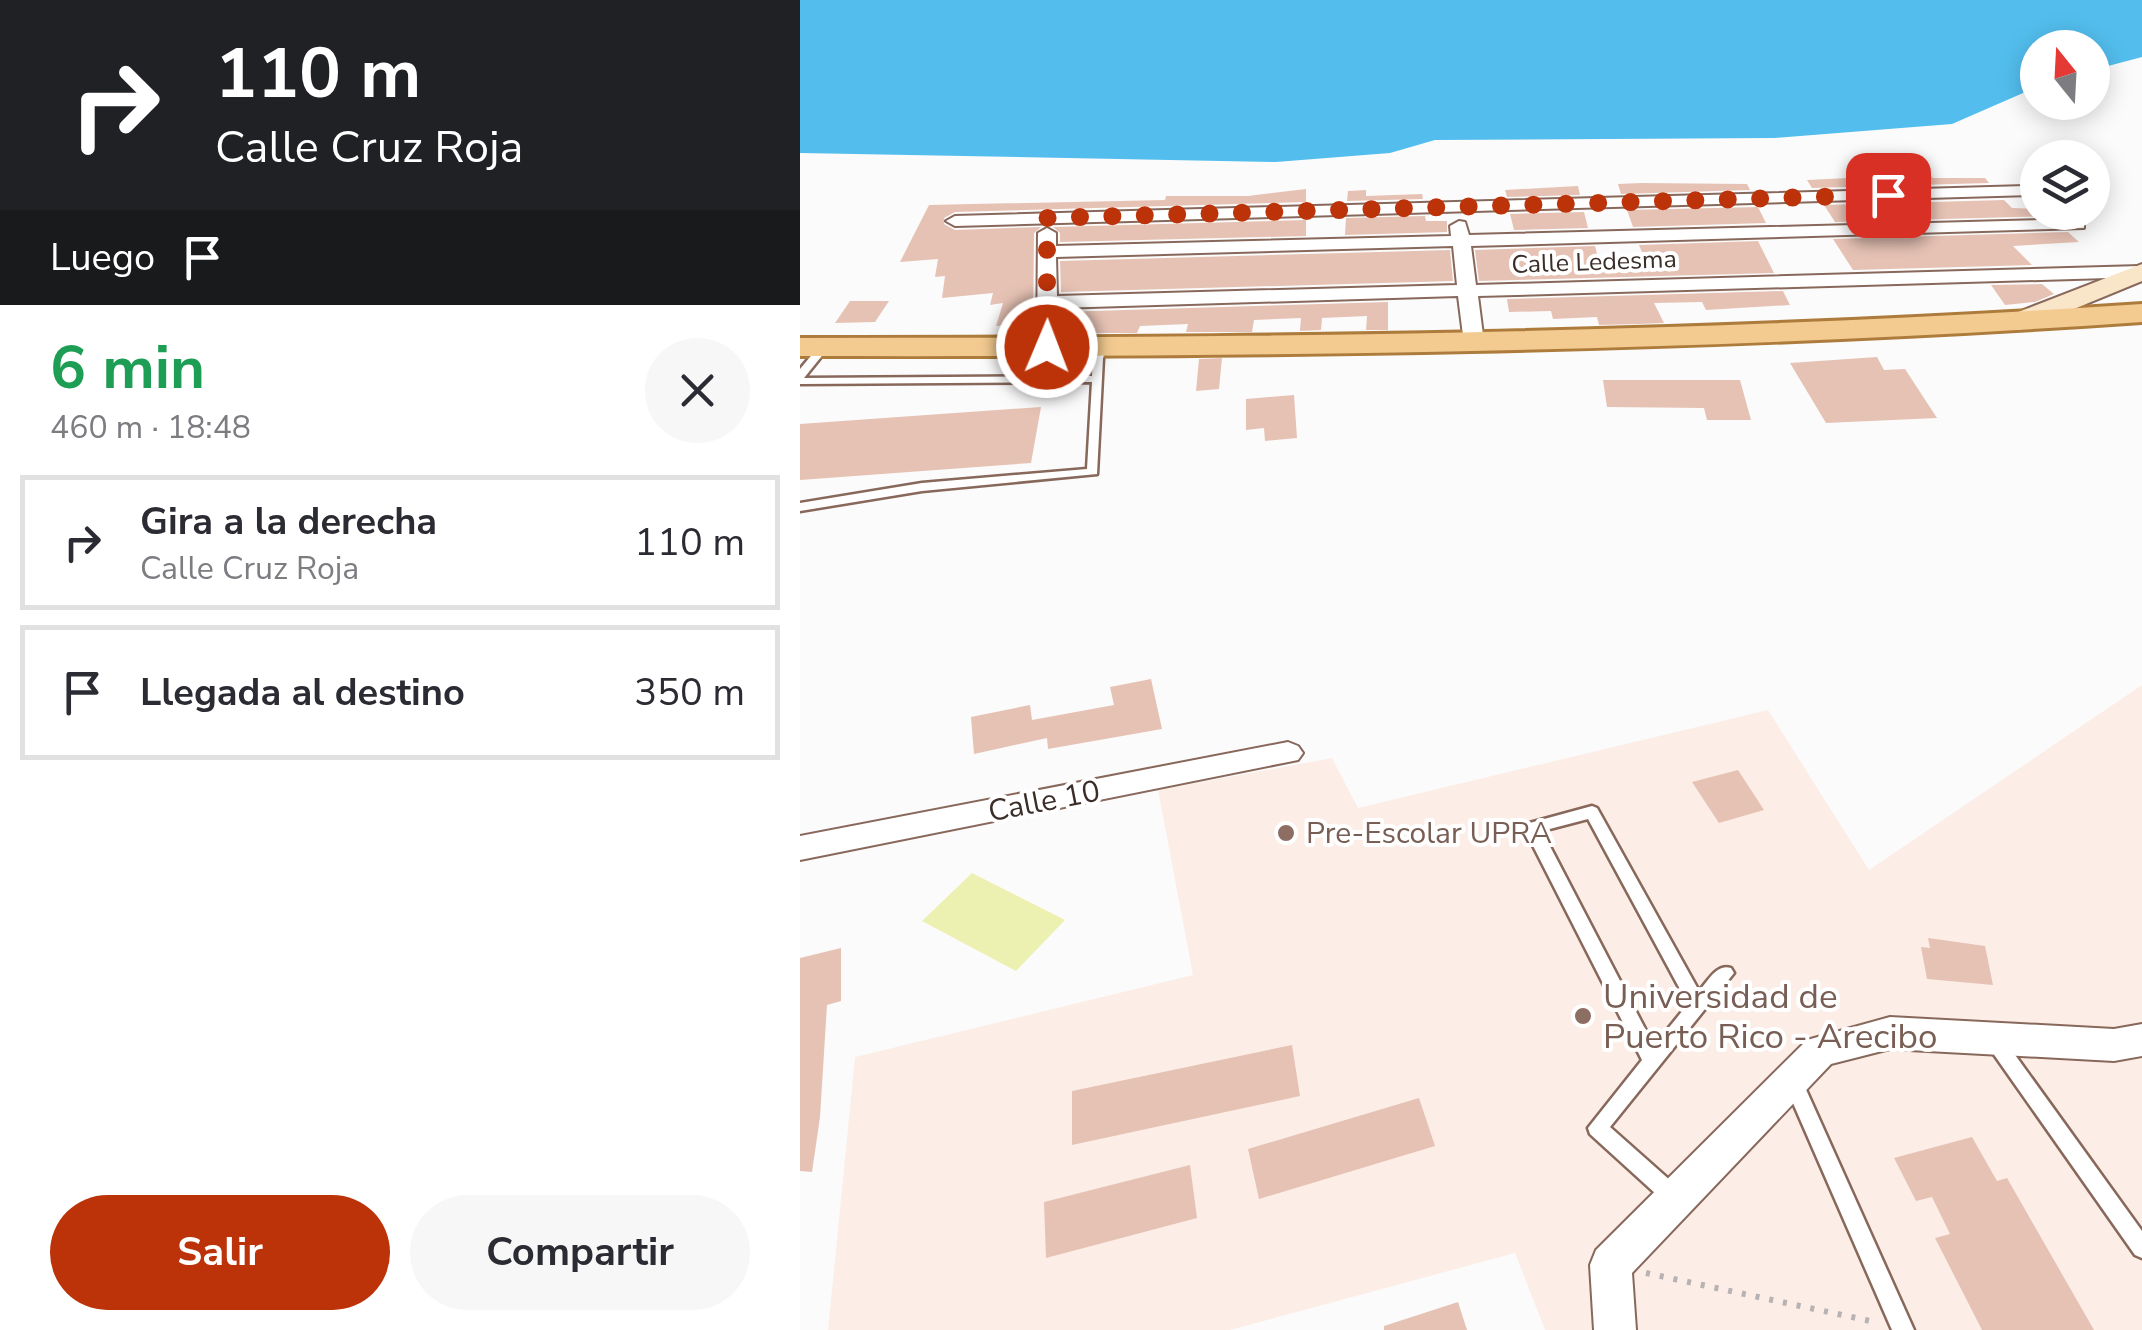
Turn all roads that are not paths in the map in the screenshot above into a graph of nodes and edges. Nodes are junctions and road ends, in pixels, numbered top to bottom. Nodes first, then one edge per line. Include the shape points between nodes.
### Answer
1 (2020, 191) edge
2 (1784, 198) junction
3 (1456, 206) junction
4 (1047, 218) junction
5 (955, 221) dead end
6 (2028, 230) edge
7 (1461, 240) junction
8 (1046, 252) junction
9 (1818, 255) junction
10 (2142, 272) edge
11 (1466, 290) junction
12 (1048, 302) junction
13 (2142, 313) edge
14 (2018, 322) junction
15 (1474, 343) junction
16 (1103, 346) junction
17 (812, 347) edge
18 (1047, 347) junction
19 (1097, 378) junction
20 (800, 379) edge
21 (800, 508) edge
22 (1288, 753) dead end
23 (800, 848) edge
24 (1725, 973) dead end
25 (1698, 1006) junction
26 (1994, 1039) junction
27 (2142, 1040) edge
28 (1652, 1061) junction
29 (1792, 1080) junction
30 (1675, 1198) junction
31 (2142, 1248) edge
32 (1903, 1329) edge
33 (1615, 1330) edge

1 - 2 street
2 - 3 street
2 - 9 street
3 - 4 street
3 - 7 street
4 - 5 street
4 - 8 street
6 - 9 street
7 - 8 street
7 - 9 street
7 - 11 street
8 - 12 street
9 - 10 street, Calle Ledesma
9 - 11 street, Calle Ledesma
10 - 14 street
11 - 12 street, Calle Ledesma
11 - 15 street
12 - 18 street
13 - 14 main road
14 - 15 main road
15 - 16 main road
16 - 18 main road
16 - 19 lane
17 - 18 main road
17 - 20 lane
19 - 20 lane
19 - 21 lane via 1093,472
22 - 23 street, Calle 10
24 - 25 lane
25 - 28 lane
25 - 28 lane via 1592,812 1532,828
26 - 27 street via 2114,1045
26 - 29 street via 1890,1034 1820,1051
26 - 31 lane
28 - 30 lane via 1597,1128
29 - 30 street
29 - 32 lane
30 - 33 street via 1611,1265

